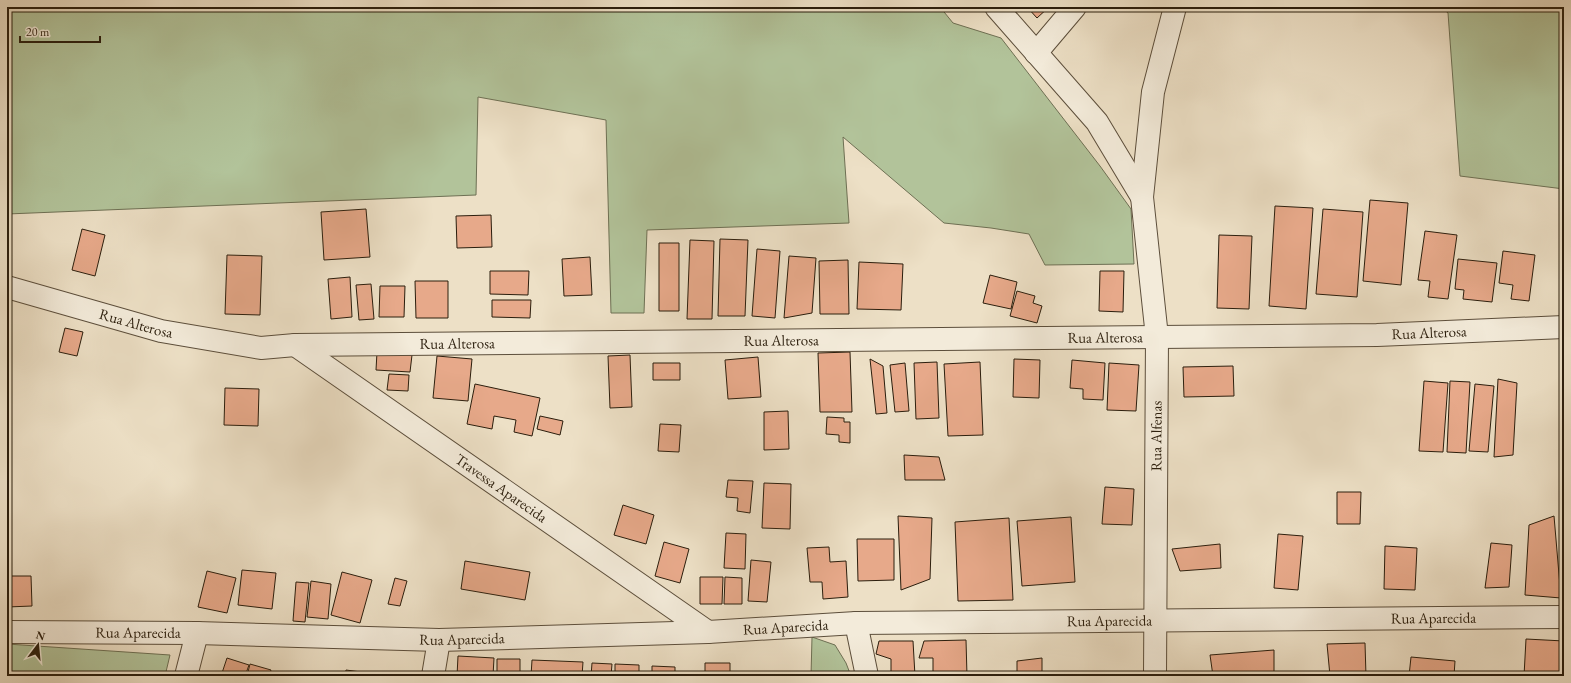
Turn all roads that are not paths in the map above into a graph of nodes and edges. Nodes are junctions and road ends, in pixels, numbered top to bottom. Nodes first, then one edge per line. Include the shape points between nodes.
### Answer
1 (996, 7) edge
2 (1076, 7) edge
3 (1175, 7) edge
4 (1036, 53) junction
5 (1142, 197) junction
6 (7, 287) edge
7 (1564, 328) edge
8 (1157, 338) junction
9 (295, 345) junction
10 (1564, 617) edge
11 (1156, 621) junction
12 (856, 623) junction
13 (7, 632) edge
14 (708, 632) junction
15 (197, 634) junction
16 (439, 640) junction
17 (186, 676) edge
18 (434, 676) edge
19 (867, 676) edge
20 (1155, 676) edge

1 - 4 street
2 - 4 street
3 - 5 street via 1154,92
4 - 5 street via 1096,122
5 - 8 street, Rua Alfenas
6 - 9 street, Rua Alterosa via 161,331 261,348
7 - 8 street, Rua Alterosa via 1377,336
8 - 9 street, Rua Alterosa
8 - 11 street, Rua Alfenas
9 - 14 street, Travessa Aparecida
10 - 11 street, Rua Aparecida
11 - 12 street, Rua Aparecida
11 - 20 street, Rua Alfenas
12 - 14 street, Rua Aparecida
12 - 19 street
13 - 15 street, Rua Aparecida
14 - 16 street, Rua Aparecida
15 - 16 street, Rua Aparecida
15 - 17 street
16 - 18 street

